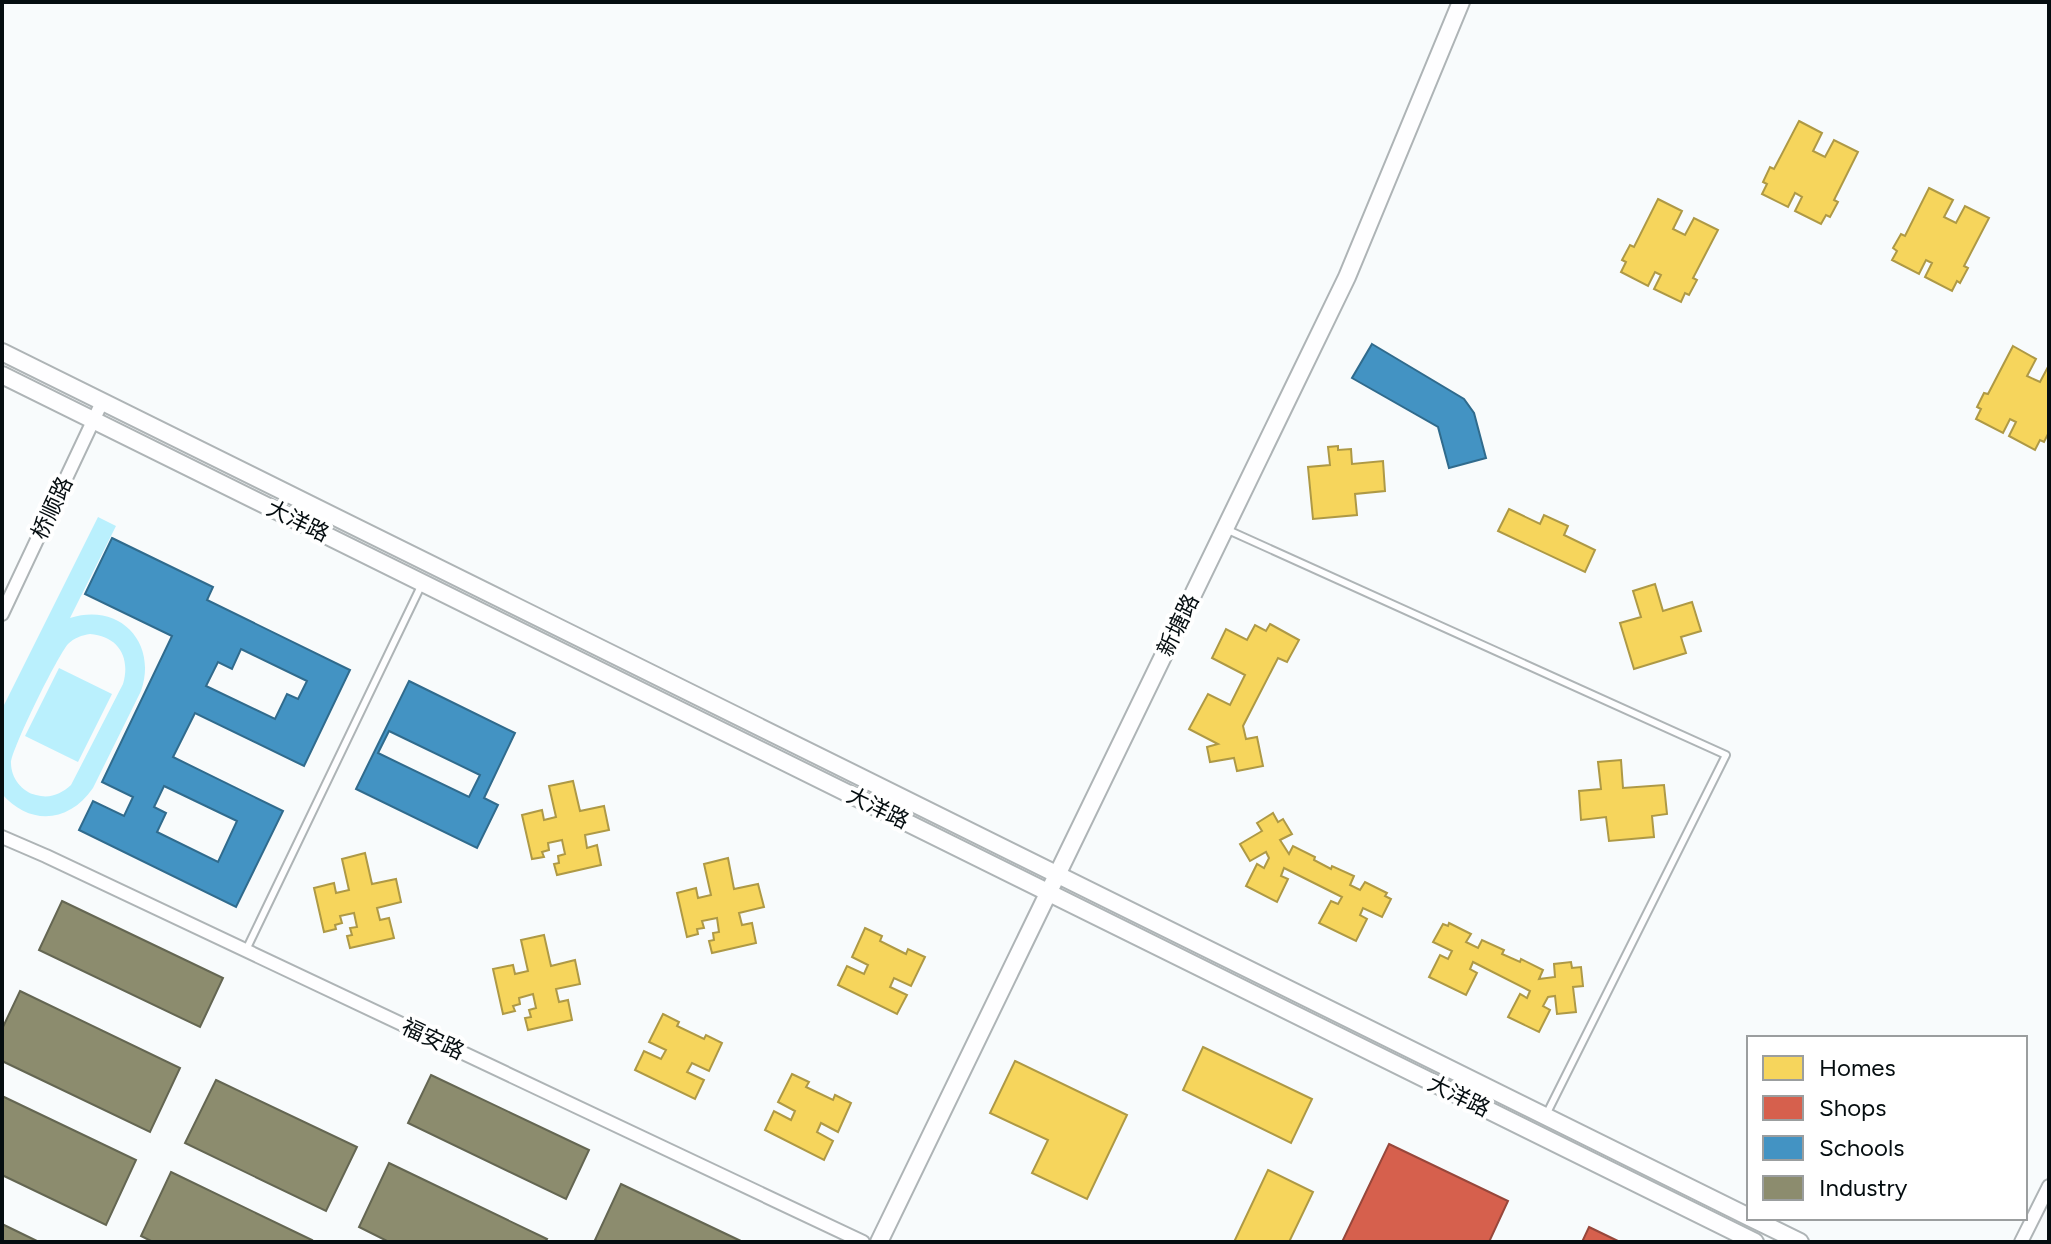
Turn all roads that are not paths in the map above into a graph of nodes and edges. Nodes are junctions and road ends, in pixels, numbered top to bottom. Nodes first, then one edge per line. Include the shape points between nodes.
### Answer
1 (1461, 2) edge
2 (2, 352) edge
3 (2, 375) edge
4 (102, 402) junction
5 (93, 420) junction
6 (1225, 529) junction
7 (423, 583) junction
8 (2, 614) edge
9 (2, 837) edge
10 (1058, 875) junction
11 (1049, 893) junction
12 (246, 950) junction
13 (1545, 1116) junction
14 (2049, 1186) edge
15 (1747, 1216) edge
16 (1756, 1220) edge
17 (863, 1242) edge
18 (879, 1242) edge
19 (1755, 1242) edge
20 (1800, 1242) edge
21 (2021, 1242) edge

1 - 6 street, 新塘路 via 1347,277
2 - 4 street, 大洋路
3 - 5 street, 大洋路
4 - 5 street, 桥顺路
4 - 10 street, 大洋路
5 - 7 street, 大洋路
5 - 8 street, 桥顺路
6 - 10 street, 新塘路
6 - 13 lane via 1726,755
7 - 11 street, 大洋路
7 - 12 lane
9 - 12 street, 福安路
10 - 11 street, 新塘路
10 - 13 street, 大洋路
11 - 18 street, 新塘路
11 - 19 street, 大洋路
12 - 17 street, 福安路
13 - 15 street, 大洋路
14 - 21 street
16 - 20 street, 大洋路

